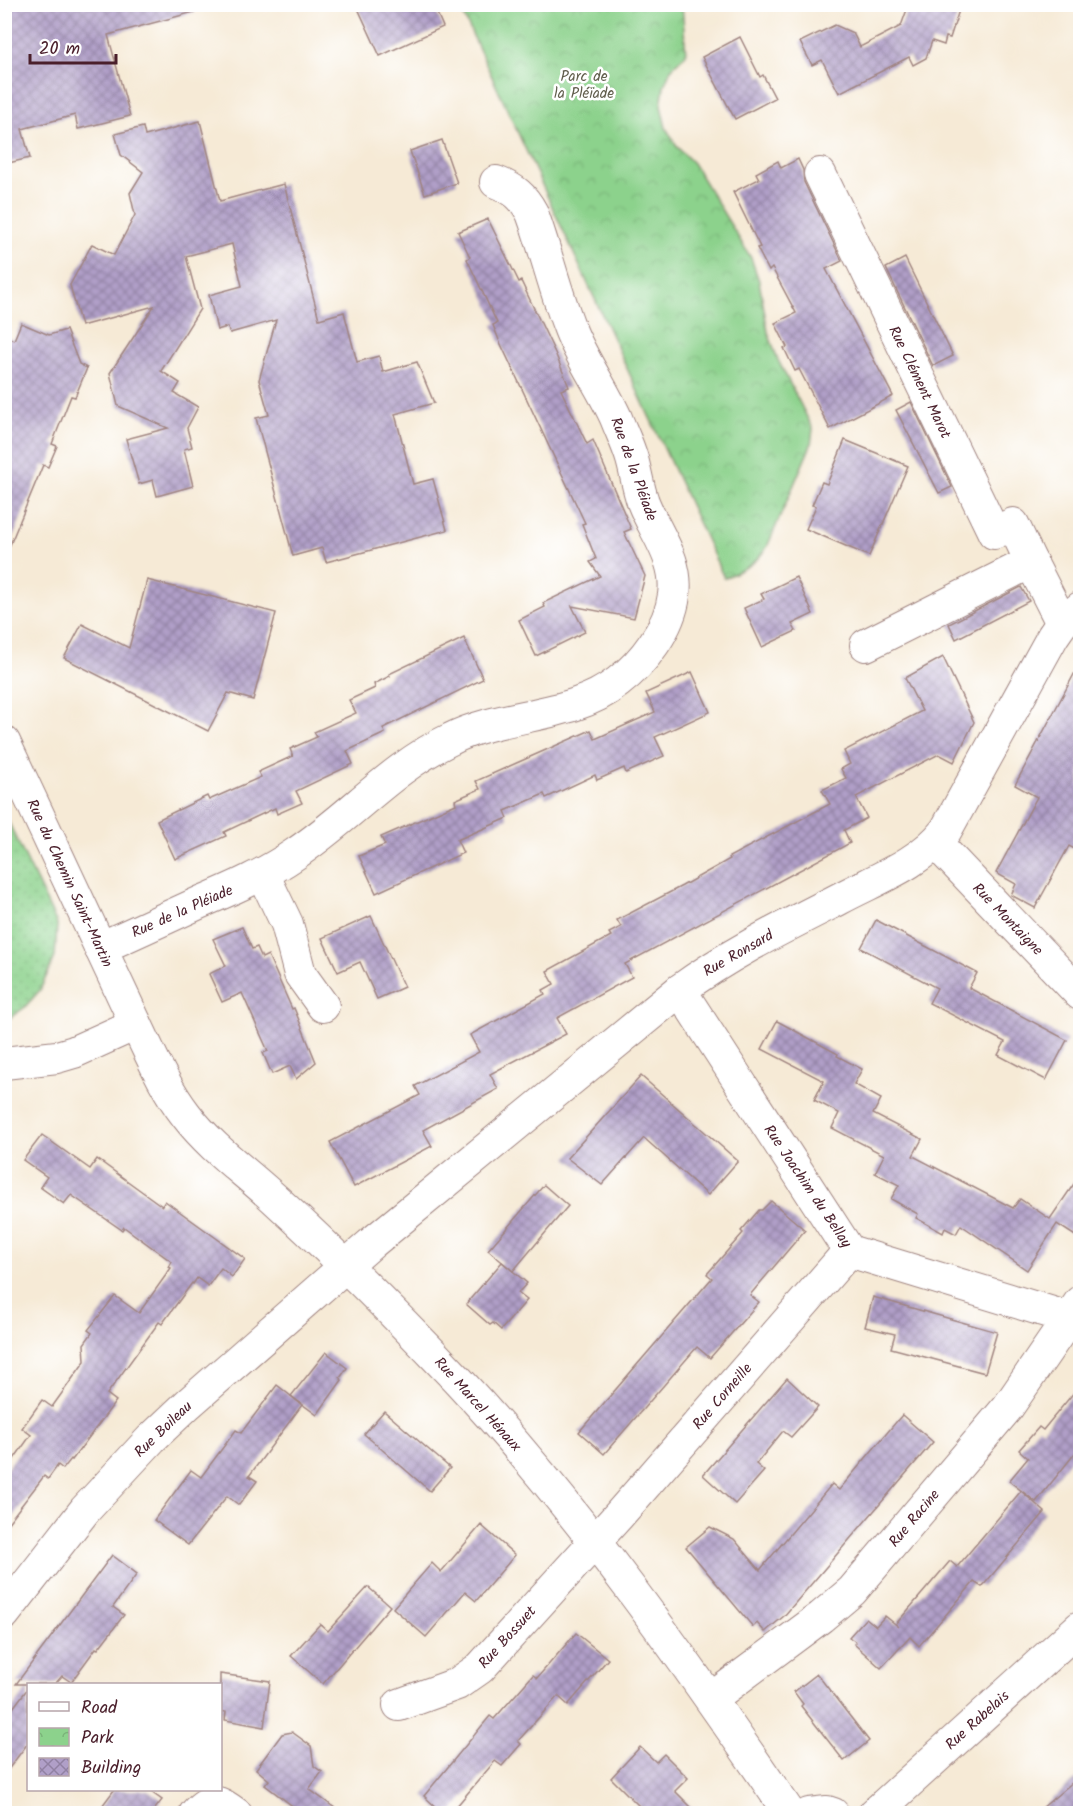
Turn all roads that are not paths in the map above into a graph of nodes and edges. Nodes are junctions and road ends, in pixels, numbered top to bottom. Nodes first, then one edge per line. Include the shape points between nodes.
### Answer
1 (820, 174) dead end
2 (496, 182) dead end
3 (1031, 562) junction
4 (1071, 615) edge
5 (866, 645) dead end
6 (4, 742) edge
7 (936, 843) junction
8 (263, 874) junction
9 (100, 948) junction
10 (680, 990) junction
11 (1080, 994) edge
12 (323, 1006) dead end
13 (136, 1024) junction
14 (4, 1063) edge
15 (849, 1251) junction
16 (344, 1267) junction
17 (1075, 1310) edge
18 (595, 1540) junction
19 (4, 1614) edge
20 (1080, 1626) edge
21 (712, 1698) junction
22 (399, 1705) dead end
23 (195, 1814) edge
24 (236, 1814) edge
25 (790, 1814) edge
26 (809, 1814) edge
27 (833, 1814) edge
28 (874, 1814) edge

1 - 3 street, Rue Clément Marot via 994,533 1013,524
2 - 8 street, Rue de la Pléiade via 523,197 532,213 570,328 615,416 643,501 674,572 674,595 668,616 638,663 598,696 573,706 479,726 452,738 404,767 296,854
3 - 4 street, Rue Clément Marot
3 - 5 street
4 - 7 street, Rue Ronsard via 1053,636
6 - 9 street, Rue du Chemin Saint-Martin
7 - 10 street, Rue Ronsard via 911,861 748,945
7 - 11 street, Rue Montaigne
8 - 9 street, Rue de la Pléiade
8 - 12 street via 287,924 300,974
9 - 13 street, Rue du Chemin Saint-Martin
10 - 15 street, Rue Joachim du Bellay
10 - 16 street, Rue Ronsard
13 - 14 street via 74,1052
13 - 16 street, Rue Marcel Hénaux via 185,1115
15 - 17 street, Rue Joachim du Bellay
15 - 18 street, Rue Corneille
16 - 18 street, Rue Marcel Hénaux via 458,1380
16 - 19 street, Rue Boileau via 151,1439 85,1510
17 - 21 street, Rue Racine via 1008,1407 852,1591
18 - 21 street, Rue Marcel Hénaux
18 - 22 street, Rue Bossuet via 480,1668 457,1684
20 - 28 street, Rue Rabelais
21 - 25 street, Rue Marcel Hénaux
23 - 24 street via 208,1802 216,1802
26 - 27 street

